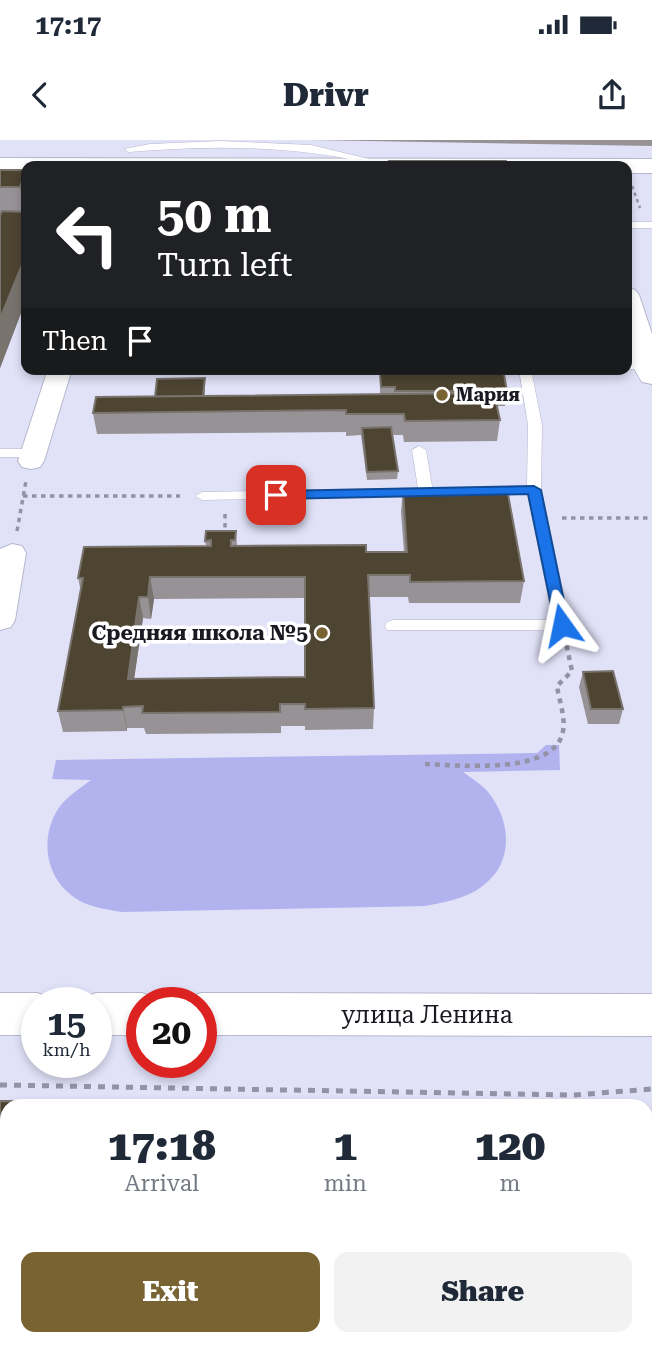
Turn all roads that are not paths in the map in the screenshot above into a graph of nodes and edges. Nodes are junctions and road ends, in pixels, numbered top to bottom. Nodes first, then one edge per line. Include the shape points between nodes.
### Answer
1 (126, 155) edge
2 (50, 161) edge
3 (271, 161) edge
4 (21, 163) edge
5 (0, 165) edge
6 (632, 166) edge
7 (652, 166) edge
8 (632, 225) edge
9 (652, 225) edge
10 (632, 318) edge
11 (645, 367) edge
12 (58, 375) edge
13 (526, 375) edge
14 (419, 450) dead end
15 (0, 453) edge
16 (32, 457) joint
17 (534, 490) junction
18 (467, 491) edge
19 (202, 496) road end
20 (6, 553) edge
21 (0, 620) edge
22 (393, 626) dead end
23 (0, 1013) edge
24 (21, 1014) edge
25 (217, 1014) edge
26 (652, 1015) edge

1 - 2 main road
1 - 3 main road
4 - 5 main road
6 - 7 main road
8 - 9 lane
10 - 11 main road
12 - 16 street
13 - 17 lane via 535,425
14 - 19 lane via 433,492
15 - 16 lane
17 - 18 lane
17 - 22 lane via 562,625
20 - 21 street
23 - 24 main road
25 - 26 main road, улица Ленина

